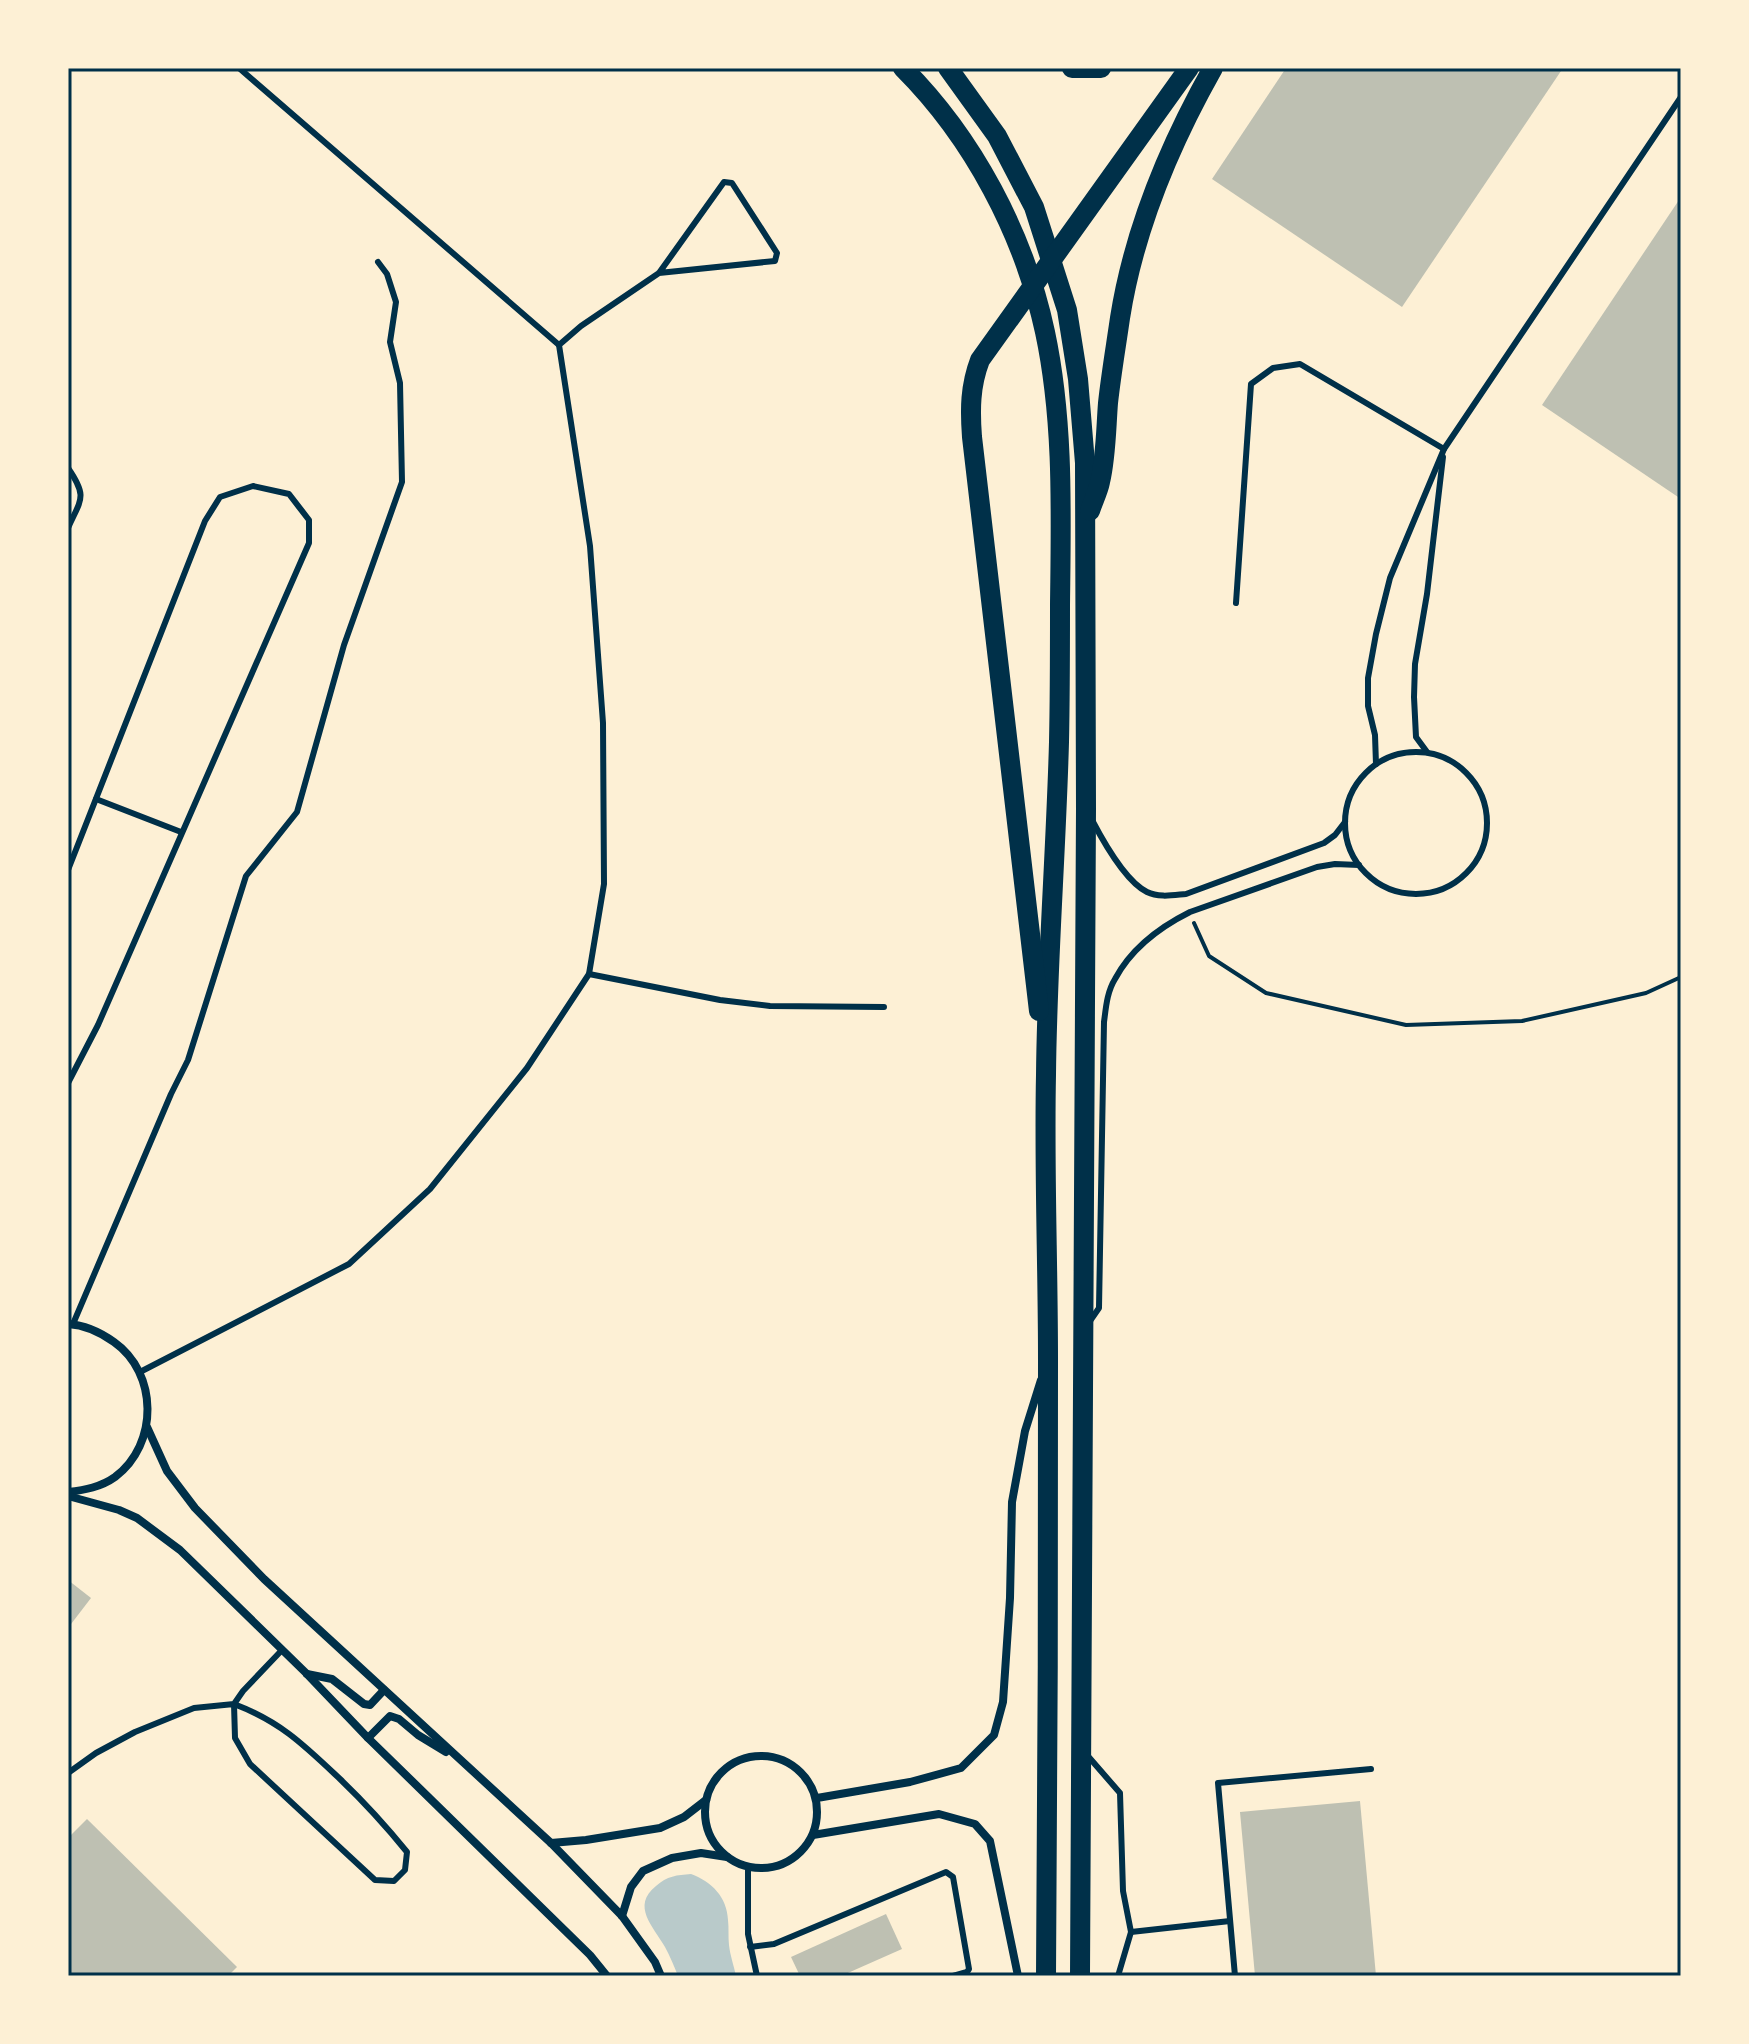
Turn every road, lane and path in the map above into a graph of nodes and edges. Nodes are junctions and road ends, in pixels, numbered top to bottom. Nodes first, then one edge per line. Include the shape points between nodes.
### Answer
1 (239, 68) edge
2 (903, 68) edge
3 (948, 68) edge
4 (1072, 68) edge
5 (1101, 68) edge
6 (1189, 68) edge
7 (1213, 68) edge
8 (1681, 97) edge
9 (378, 262) dead end
10 (659, 273) junction
11 (559, 345) junction
12 (1444, 449) junction
13 (68, 468) edge
14 (1085, 523) junction
15 (68, 528) edge
16 (1236, 603) dead end
17 (1428, 752) junction
18 (1376, 764) junction
19 (96, 799) junction
20 (1086, 808) junction
21 (1345, 822) junction
22 (181, 832) junction
23 (1359, 865) junction
24 (68, 870) edge
25 (1190, 912) junction
26 (589, 974) junction
27 (1681, 977) edge
28 (884, 1007) dead end
29 (1046, 1075) junction
30 (68, 1083) edge
31 (70, 1324) edge
32 (1083, 1331) junction
33 (1048, 1357) junction
34 (140, 1372) junction
35 (147, 1427) junction
36 (68, 1494) edge
37 (282, 1650) junction
38 (306, 1673) junction
39 (384, 1690) junction
40 (234, 1704) junction
41 (368, 1738) junction
42 (1081, 1748) junction
43 (463, 1762) junction
44 (1371, 1769) dead end
45 (68, 1773) edge
46 (817, 1798) junction
47 (706, 1800) junction
48 (813, 1835) junction
49 (551, 1843) junction
50 (727, 1857) junction
51 (748, 1867) junction
52 (622, 1916) junction
53 (1230, 1921) junction
54 (1131, 1932) junction
55 (750, 1947) junction
56 (607, 1976) edge
57 (661, 1976) edge
58 (757, 1976) edge
59 (953, 1976) edge
60 (1018, 1976) edge
61 (1046, 1976) edge
62 (1080, 1976) edge
63 (1118, 1976) edge
64 (1235, 1976) edge

1 - 11 lane
2 - 29 highway via 967,146 1019,246 1044,326 1056,399 1059,742
3 - 14 highway via 997,136 1034,207 1067,310 1080,393
4 - 5 highway
6 - 29 highway via 980,360 971,391 972,437
7 - 14 highway via 1162,171 1134,250 1113,363 1100,482
8 - 12 lane
9 - 31 lane via 396,302 390,342 400,383 402,482 344,645 297,812 246,876 188,1060
10 - 10 lane via 775,261 777,253 732,183 724,182
10 - 11 lane
11 - 26 lane via 590,546 603,723 604,884
12 - 16 lane via 1300,364 1273,368 1251,384
12 - 17 lane via 1415,664 1416,737
12 - 18 lane via 1390,578 1376,634 1368,678
13 - 15 lane via 82,498
14 - 20 highway
17 - 18 lane via 1401,753
17 - 23 lane via 1450,760 1481,793 1486,839 1477,860 1462,878 1419,894 1386,886
18 - 21 lane via 1359,780
19 - 22 lane
19 - 22 lane via 205,521 220,497 253,486 289,494 309,520 309,543
19 - 24 lane
20 - 21 lane via 1120,866 1148,892 1165,896 1186,894 1324,843
20 - 32 highway
21 - 23 lane
22 - 30 lane
23 - 25 lane via 1317,867
25 - 27 path via 1209,956 1266,993 1406,1025 1522,1021 1646,993
25 - 32 lane via 1133,954 1107,999 1099,1308
26 - 28 lane via 770,1006
26 - 34 lane via 527,1068 430,1189 349,1264
29 - 33 highway
31 - 34 street via 112,1340
32 - 42 highway
33 - 46 street via 1025,1431 1012,1502 1003,1702 994,1735 961,1768
33 - 61 highway
34 - 35 street via 148,1399
35 - 36 street via 135,1454 115,1476
35 - 39 street via 167,1471 195,1508
36 - 37 street via 137,1518 180,1550
37 - 38 street
37 - 40 lane
38 - 39 street via 332,1679 364,1704 370,1705
38 - 41 street
39 - 43 street
40 - 40 lane via 297,1738 379,1817 407,1852 405,1870 394,1881 375,1880 250,1764 235,1738
40 - 45 lane via 194,1708 135,1732
41 - 43 street via 390,1716
41 - 56 street
42 - 54 lane via 1120,1793 1123,1891
42 - 62 highway
43 - 49 street
44 - 53 lane via 1218,1783
46 - 47 street via 807,1778 791,1764 771,1756 750,1756 714,1780
46 - 48 street via 819,1817
47 - 49 street via 660,1828
47 - 50 street via 708,1831
48 - 51 street via 803,1852 787,1863 768,1869
48 - 60 street via 939,1814 975,1824 990,1841
49 - 52 street
50 - 51 street
50 - 52 street via 701,1853 643,1871 631,1887
51 - 55 lane
52 - 57 street
53 - 54 lane
53 - 64 lane
54 - 63 lane
55 - 58 lane
55 - 59 lane via 774,1944 946,1872 953,1877 969,1969

